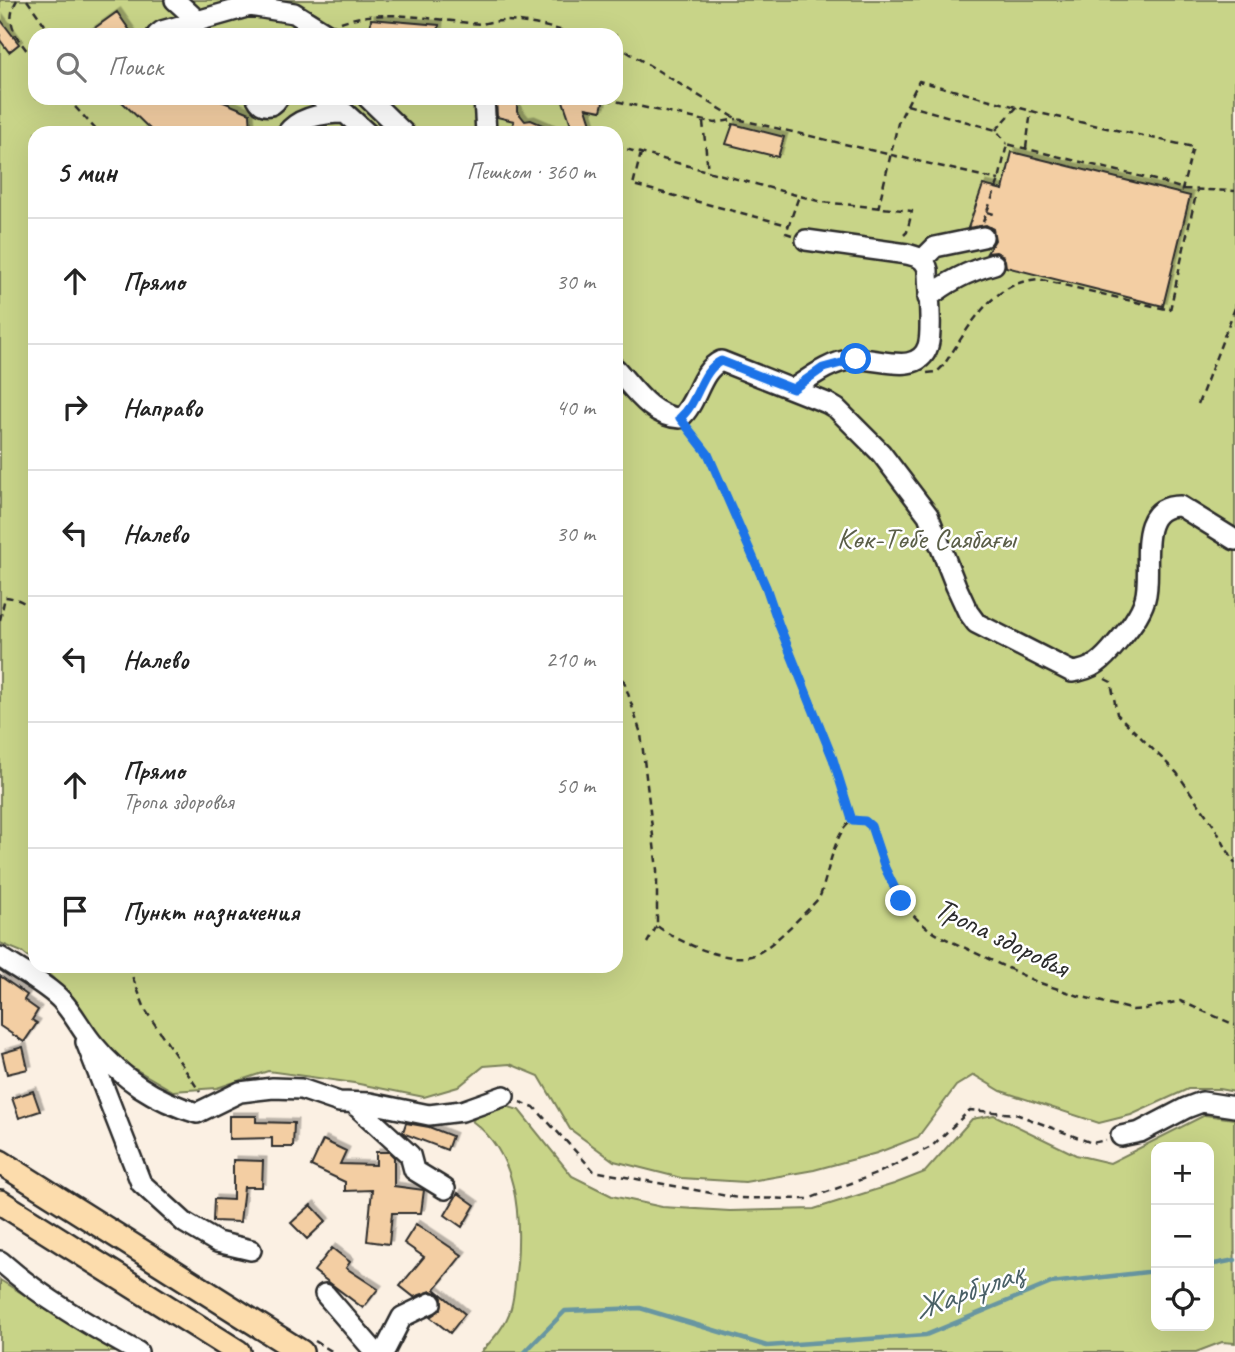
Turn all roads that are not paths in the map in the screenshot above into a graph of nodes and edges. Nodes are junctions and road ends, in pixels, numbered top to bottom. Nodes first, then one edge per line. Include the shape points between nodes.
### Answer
1 (175, 0) edge
2 (198, 21) junction
3 (173, 28) edge
4 (318, 28) edge
5 (332, 105) edge
6 (375, 105) edge
7 (484, 105) edge
8 (345, 113) junction
9 (296, 126) edge
10 (360, 126) edge
11 (397, 126) edge
12 (486, 126) edge
13 (981, 234) road end
14 (806, 240) road end
15 (922, 260) junction
16 (994, 264) dead end
17 (928, 298) junction
18 (623, 377) edge
19 (793, 389) junction
20 (1235, 540) edge
21 (0, 957) edge
22 (82, 1030) junction
23 (504, 1096) road end
24 (354, 1102) junction
25 (1235, 1107) edge
26 (1121, 1136) road end
27 (0, 1162) edge
28 (445, 1189) dead end
29 (0, 1202) edge
30 (251, 1250) dead end
31 (0, 1261) edge
32 (325, 1294) dead end
33 (431, 1303) dead end
34 (138, 1352) edge
35 (238, 1352) edge
36 (301, 1352) edge
37 (375, 1352) edge
38 (384, 1352) edge

1 - 2 street
2 - 3 street
2 - 4 street via 250,6 294,13
5 - 8 street
6 - 11 street
7 - 12 street
8 - 9 street via 327,113
8 - 10 street
13 - 15 street via 935,247
14 - 15 street
15 - 17 street via 928,270
16 - 17 street via 971,271
17 - 19 street via 929,344 924,355 892,364 856,359 823,368
18 - 19 street via 652,408 680,418 690,410 711,366 721,361
19 - 20 street via 837,409 881,453 928,516 976,623 1063,668 1087,670 1101,661 1139,613 1148,586 1150,524 1156,514 1180,506
21 - 22 street via 61,1000
22 - 24 street via 120,1074 143,1091 197,1113 240,1092 273,1088 301,1089 339,1102
22 - 30 street via 141,1183 185,1223 217,1242
23 - 24 street via 462,1111 429,1115
24 - 28 street via 410,1155 414,1170
25 - 26 street via 1202,1102 1140,1132
27 - 36 main road
29 - 35 main road
31 - 34 street via 72,1316
32 - 37 street
33 - 38 street via 402,1317

